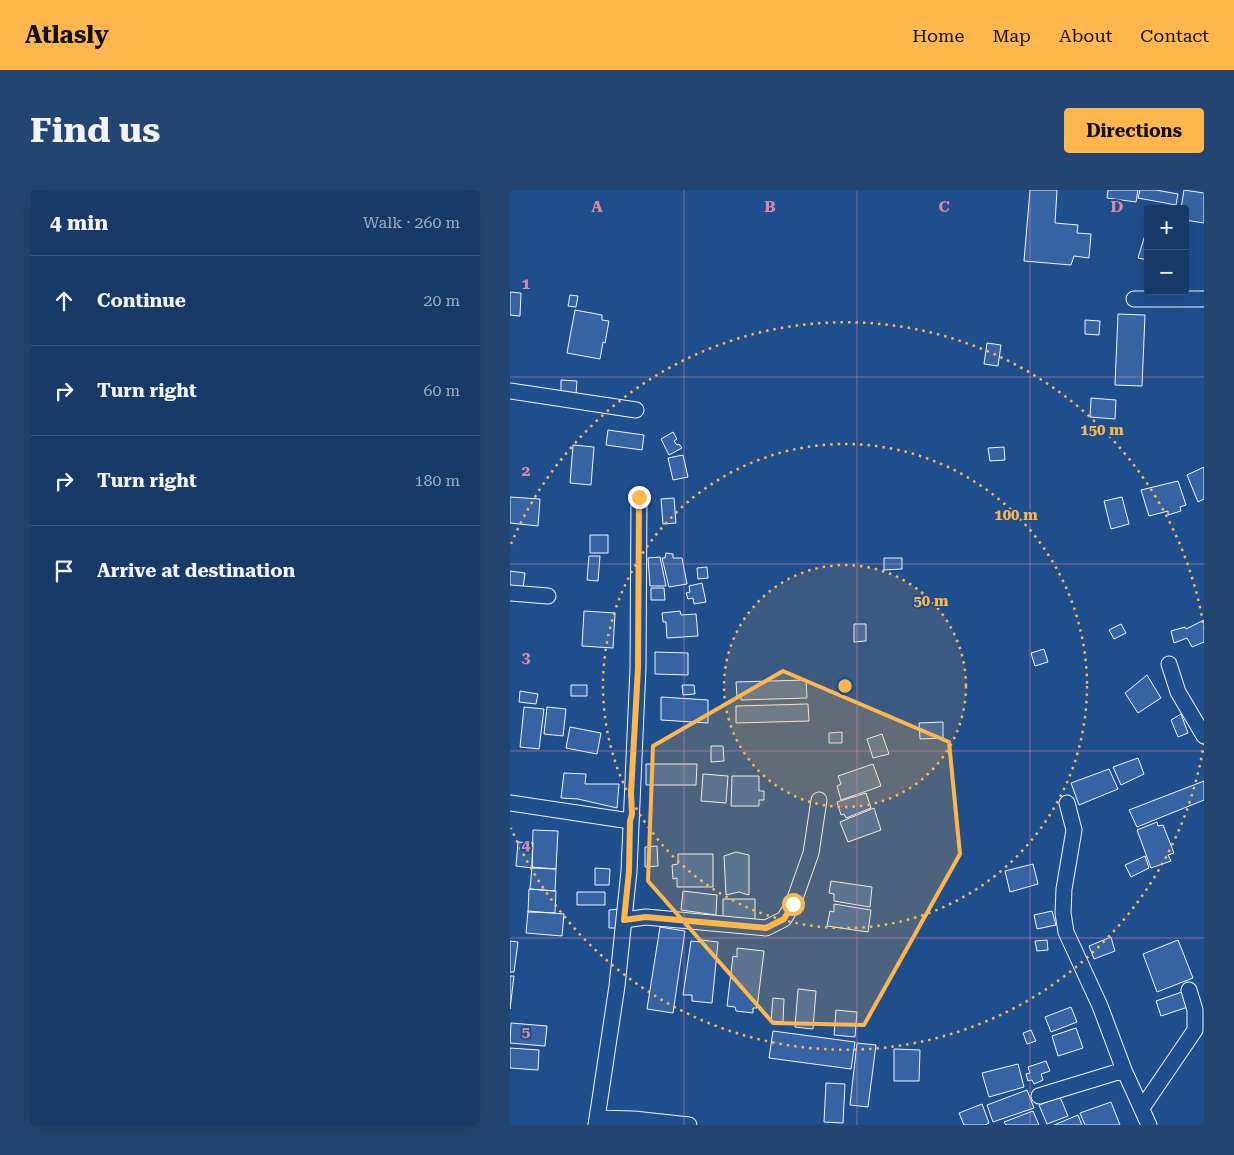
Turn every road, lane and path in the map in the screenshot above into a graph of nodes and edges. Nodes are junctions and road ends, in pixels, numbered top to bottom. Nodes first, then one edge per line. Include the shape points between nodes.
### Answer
1 (1134, 299) dead end
2 (1204, 299) edge
3 (510, 391) edge
4 (636, 410) dead end
5 (639, 497) dead end
6 (510, 593) edge
7 (548, 596) dead end
8 (1170, 664) dead end
9 (1204, 736) edge
10 (819, 800) dead end
11 (510, 803) edge
12 (1067, 803) dead end
13 (630, 821) junction
14 (624, 920) junction
15 (1189, 990) dead end
16 (1200, 1028) edge
17 (1124, 1070) junction
18 (1039, 1096) dead end
19 (1142, 1108) junction
20 (596, 1121) edge
21 (689, 1125) edge
22 (1149, 1125) edge

1 - 2 street
3 - 4 street
5 - 13 street via 638,668
6 - 7 street
8 - 9 street via 1178,692
10 - 14 street via 811,853 793,904 784,919 766,928 646,917
11 - 13 street
12 - 17 street via 1074,830 1064,889 1066,932 1100,1006
13 - 14 street
14 - 20 street
15 - 16 street
16 - 19 street
17 - 18 street
17 - 19 street
19 - 22 street
20 - 21 street via 634,1119

